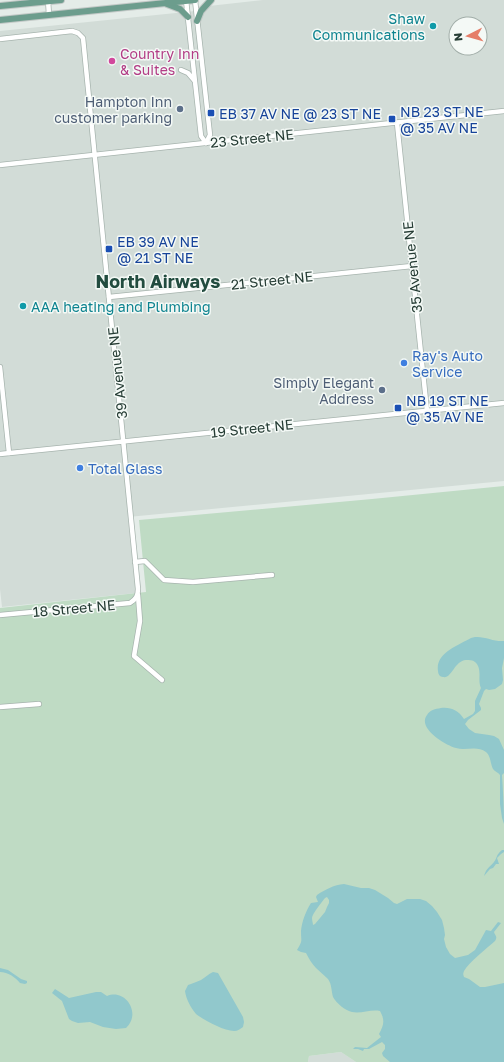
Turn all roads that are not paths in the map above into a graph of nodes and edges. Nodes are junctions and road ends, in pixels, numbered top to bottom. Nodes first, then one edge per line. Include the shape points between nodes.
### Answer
1 (61, 0) edge
2 (159, 0) edge
3 (186, 0) edge
4 (195, 0) edge
5 (211, 0) edge
6 (48, 1) edge
7 (29, 2) edge
8 (165, 3) junction
9 (0, 6) edge
10 (107, 9) junction
11 (49, 15) junction
12 (188, 17) junction
13 (0, 20) edge
14 (198, 21) junction
15 (0, 39) edge
16 (194, 68) junction
17 (181, 70) dead end
18 (195, 81) junction
19 (206, 100) junction
20 (504, 111) edge
21 (397, 123) junction
22 (206, 143) junction
23 (94, 154) junction
24 (0, 165) edge
25 (412, 266) junction
26 (109, 297) junction
27 (0, 366) edge
28 (504, 403) edge
29 (427, 411) junction
30 (123, 441) junction
31 (9, 453) junction
32 (0, 454) edge
33 (135, 562) junction
34 (272, 575) dead end
35 (138, 592) junction
36 (0, 615) edge
37 (162, 680) dead end
38 (39, 704) dead end
39 (0, 707) edge

1 - 6 main road
2 - 10 main road
3 - 4 main road
3 - 8 main road
3 - 12 street
4 - 14 street
5 - 14 main road via 203,7
6 - 7 main road
6 - 11 street
7 - 9 main road
8 - 10 main road
8 - 12 main road via 180,9
10 - 11 main road
11 - 13 main road
12 - 16 street
14 - 19 street
15 - 23 street, 39 Avenue NE via 72,32 83,38
16 - 18 street
16 - 19 street via 199,73
17 - 18 street
18 - 22 street via 201,136
19 - 22 street via 210,135
20 - 21 street, 23 Street NE
21 - 22 street, 23 Street NE
21 - 25 street, 35 Avenue NE
22 - 23 street, 23 Street NE
23 - 24 street, 23 Street NE
23 - 26 street, 39 Avenue NE
25 - 26 street, 21 Street NE
25 - 29 street, 35 Avenue NE
26 - 30 street, 39 Avenue NE
27 - 31 street
28 - 29 street, 19 Street NE
29 - 30 street, 19 Street NE
30 - 31 street, 19 Street NE
30 - 33 street, 39 Avenue NE
31 - 32 street, 19 Street NE
33 - 34 street via 145,560 164,580 192,582
33 - 35 street, 39 Avenue NE
35 - 36 street, 18 Street NE via 135,600 130,603
35 - 37 street, 39 Avenue NE via 140,621 134,656
38 - 39 street

